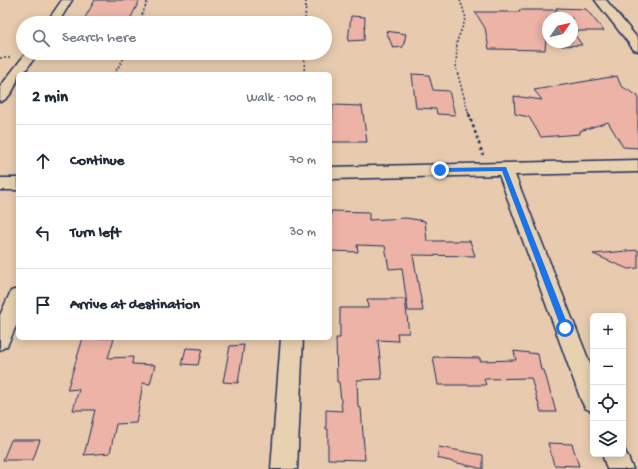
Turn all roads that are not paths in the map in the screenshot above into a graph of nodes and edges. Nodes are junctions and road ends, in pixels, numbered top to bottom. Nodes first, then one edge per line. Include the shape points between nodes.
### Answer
1 (67, 0) edge
2 (600, 0) edge
3 (57, 16) edge
4 (638, 47) edge
5 (27, 60) edge
6 (18, 72) edge
7 (16, 75) edge
8 (0, 97) edge
9 (638, 166) edge
10 (496, 169) junction
11 (332, 173) edge
12 (0, 184) edge
13 (16, 184) edge
14 (16, 303) edge
15 (0, 339) edge
16 (292, 340) edge
17 (590, 393) edge
18 (615, 457) edge
19 (284, 469) edge
20 (620, 469) edge

1 - 3 street
2 - 4 street
5 - 6 street
7 - 8 street
9 - 10 street
10 - 11 street
10 - 17 street
12 - 13 street
14 - 15 street
16 - 19 street
18 - 20 street

